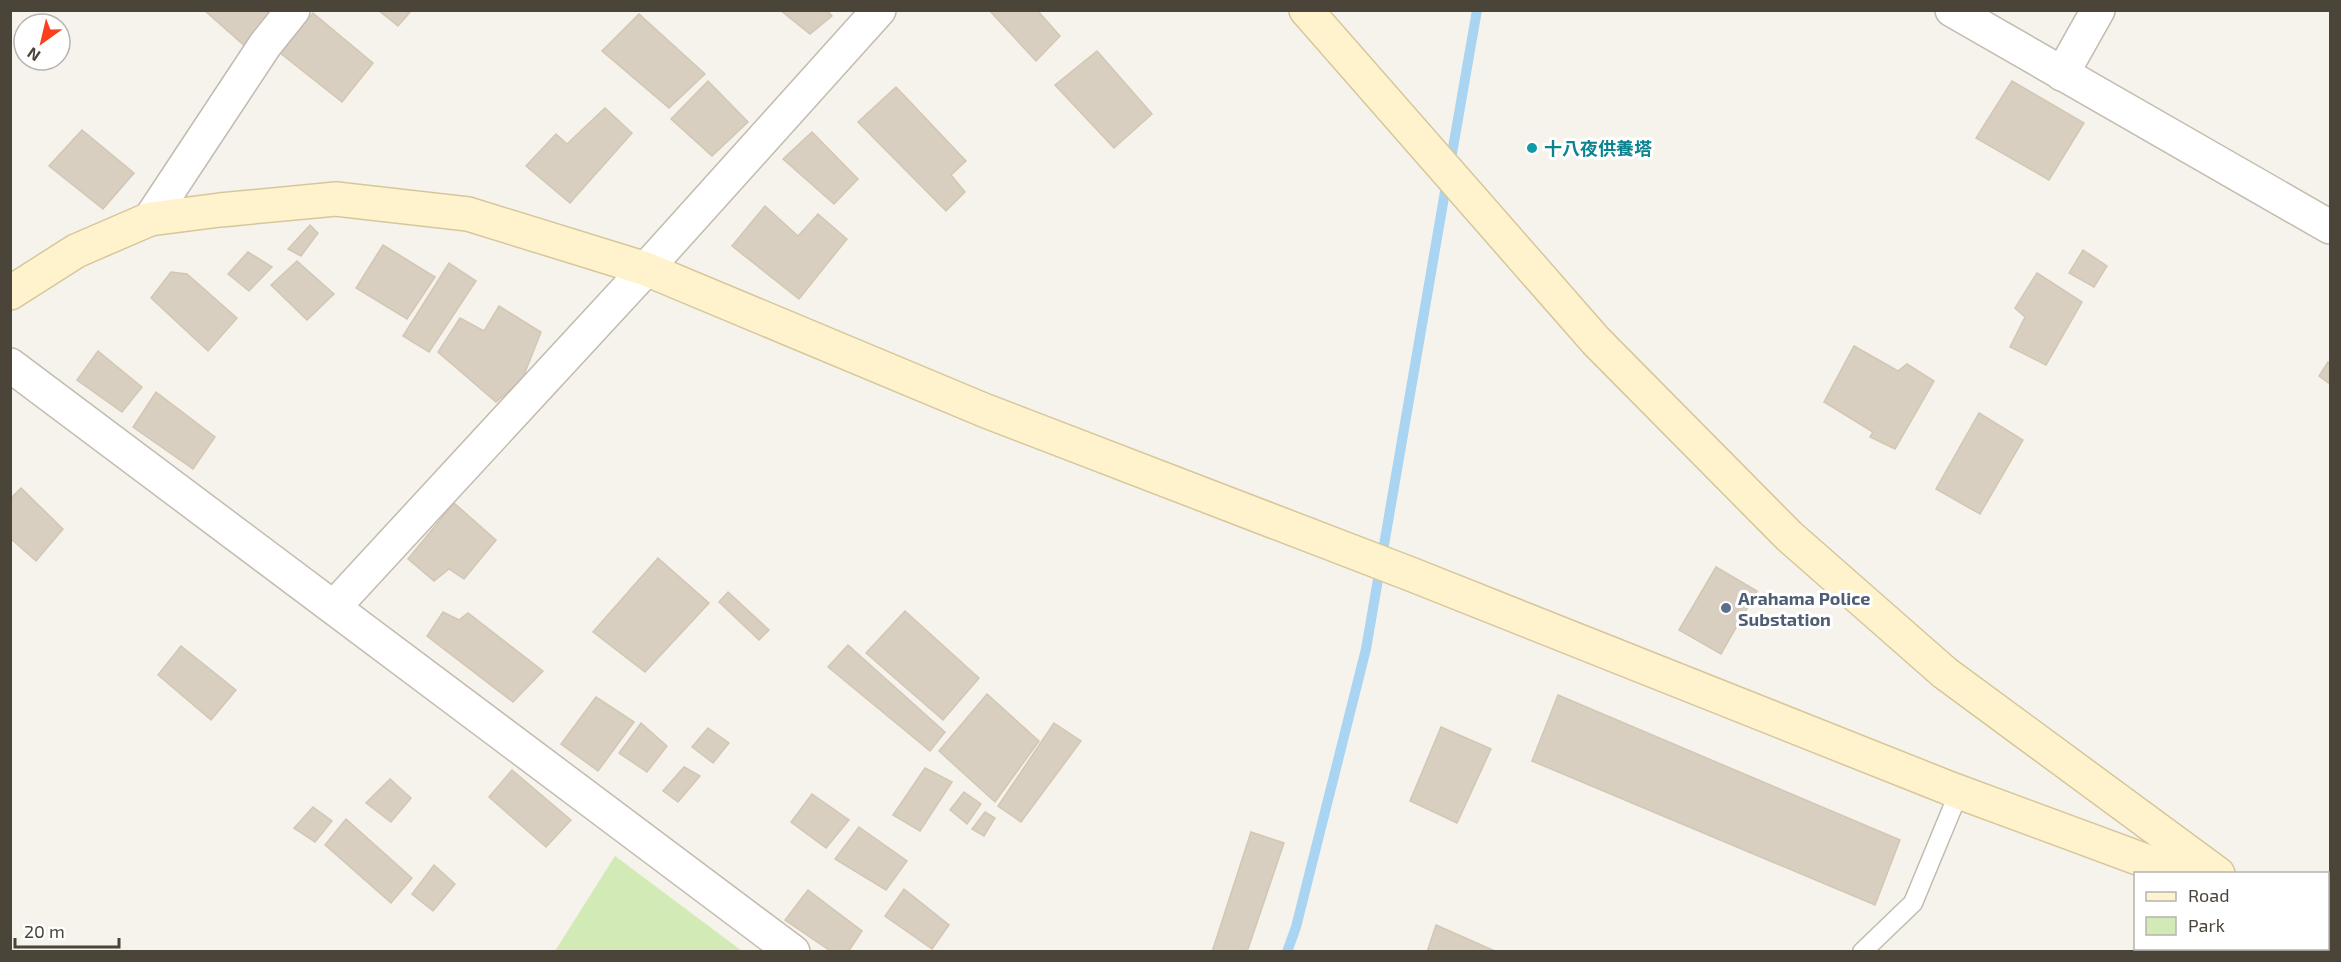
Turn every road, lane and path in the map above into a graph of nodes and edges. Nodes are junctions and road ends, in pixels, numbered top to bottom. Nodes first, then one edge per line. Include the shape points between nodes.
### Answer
1 (293, 10) edge
2 (879, 10) edge
3 (1306, 10) edge
4 (1952, 10) edge
5 (2098, 10) edge
6 (2062, 74) junction
7 (150, 219) junction
8 (2331, 227) edge
9 (646, 269) junction
10 (10, 293) edge
11 (10, 365) edge
12 (334, 607) junction
13 (1959, 792) junction
14 (2178, 872) edge
15 (2217, 872) edge
16 (793, 951) edge
17 (1862, 951) edge

1 - 7 street via 265,45
2 - 9 street
3 - 15 street via 1596,341 1789,536 1945,674
4 - 6 street
5 - 6 street
6 - 8 street
7 - 9 street via 336,199 468,214
7 - 10 street via 76,251
9 - 12 street
9 - 13 street via 986,411 1413,574
11 - 12 street
12 - 16 street
13 - 14 street
13 - 17 lane via 1913,903

